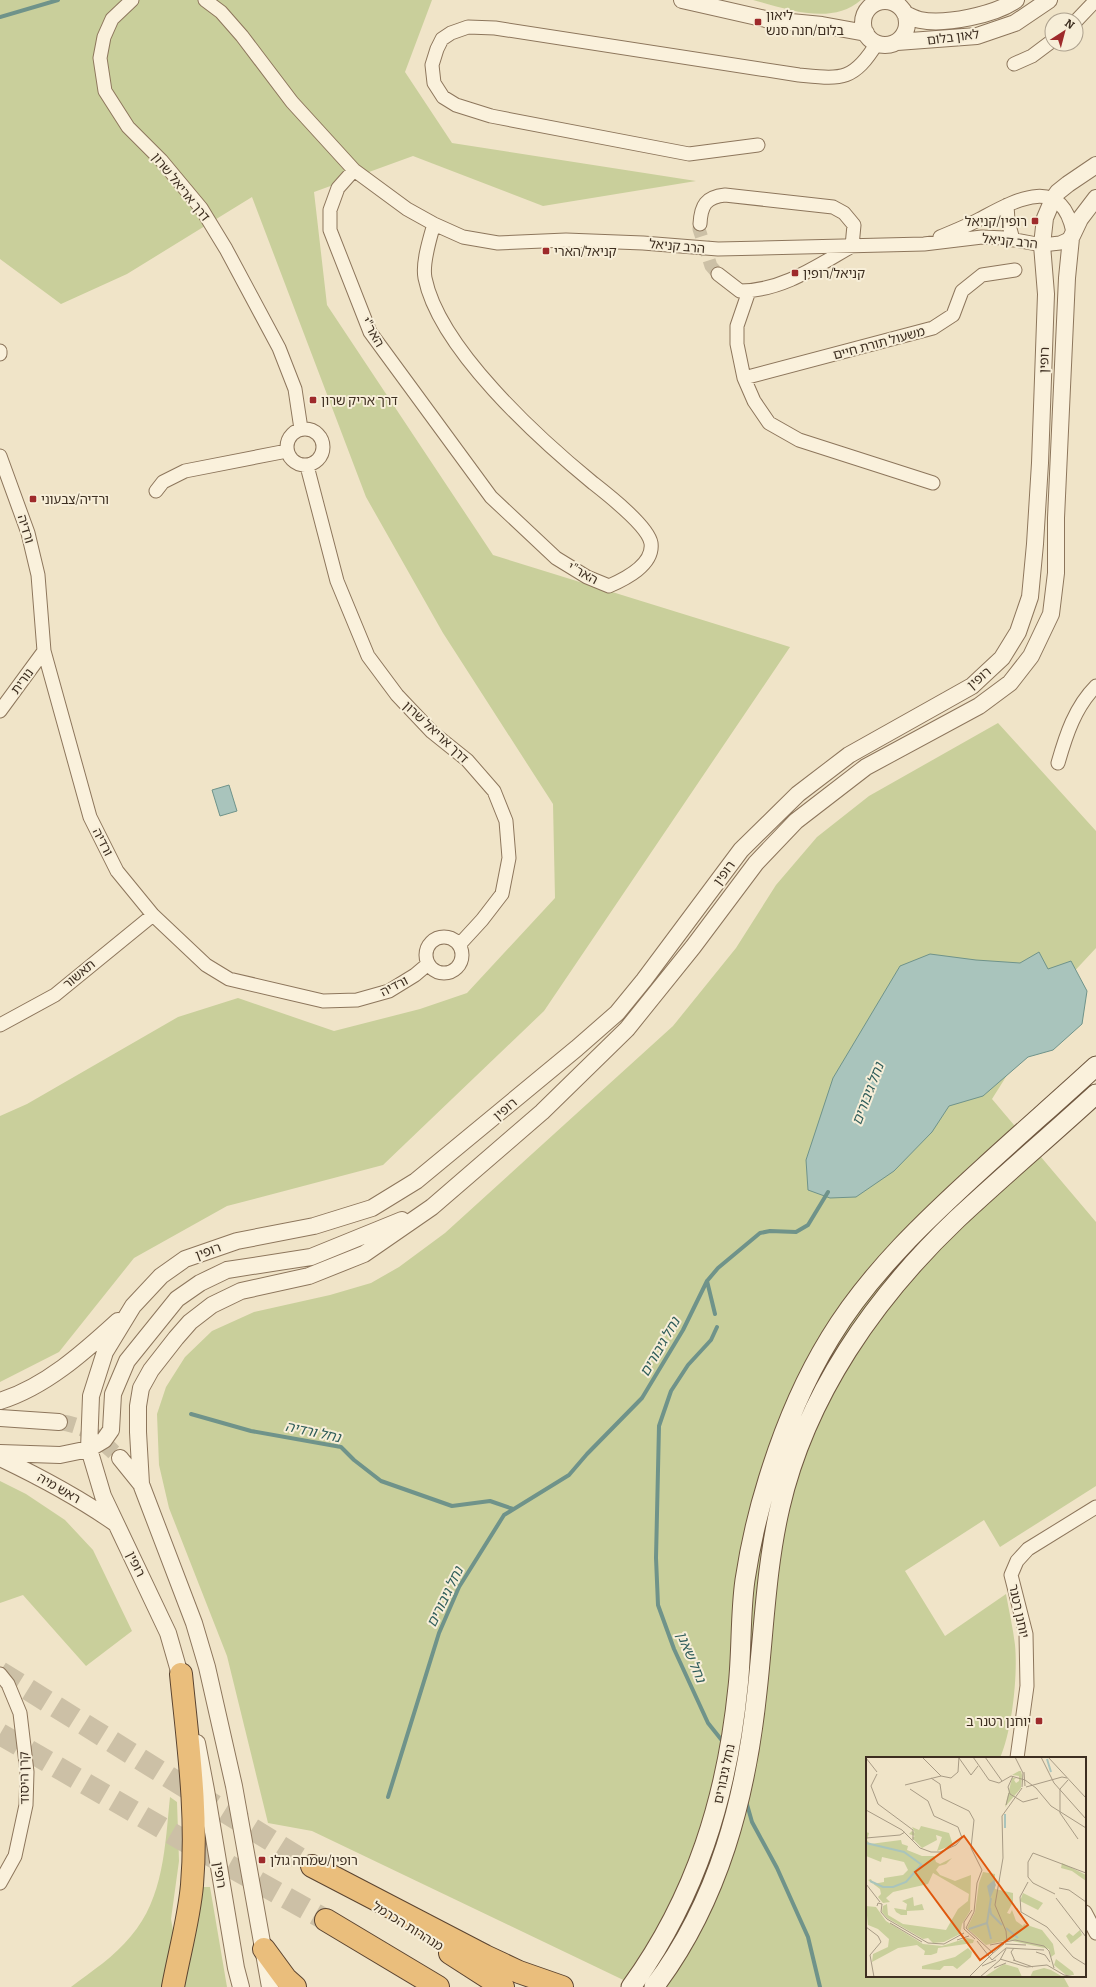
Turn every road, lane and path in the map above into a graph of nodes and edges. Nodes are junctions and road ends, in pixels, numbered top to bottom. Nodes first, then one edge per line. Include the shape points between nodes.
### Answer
1 (132, 0) edge
2 (204, 0) edge
3 (682, 0) edge
4 (1016, 0) edge
5 (1050, 0) edge
6 (1096, 0) edge
7 (893, 4) edge
8 (868, 11) junction
9 (1084, 13) edge
10 (822, 25) junction
11 (872, 38) junction
12 (896, 42) junction
13 (1044, 46) edge
14 (1014, 64) dead end
15 (758, 145) dead end
16 (1096, 165) edge
17 (354, 170) junction
18 (1096, 198) edge
19 (1053, 199) junction
20 (1007, 205) junction
21 (434, 224) junction
22 (700, 224) tunnel mouth
23 (1072, 235) junction
24 (1013, 240) junction
25 (924, 244) junction
26 (1042, 245) junction
27 (852, 246) junction
28 (1015, 270) dead end
29 (718, 274) tunnel mouth
30 (749, 291) junction
31 (0, 351) edge
32 (0, 354) edge
33 (744, 378) junction
34 (301, 429) junction
35 (287, 451) junction
36 (0, 456) edge
37 (307, 466) junction
38 (933, 483) dead end
39 (156, 491) dead end
40 (44, 651) junction
41 (1096, 686) edge
42 (0, 711) edge
43 (1058, 763) dead end
44 (152, 915) junction
45 (459, 945) junction
46 (428, 964) junction
47 (0, 1025) edge
48 (1096, 1066) edge
49 (1096, 1094) edge
50 (432, 1207) junction
51 (133, 1306) junction
52 (0, 1402) edge
53 (0, 1418) edge
54 (59, 1422) tunnel mouth
55 (89, 1449) junction
56 (0, 1453) edge
57 (0, 1458) edge
58 (120, 1458) tunnel mouth
59 (141, 1484) junction
60 (1096, 1507) edge
61 (116, 1524) junction
62 (0, 1674) edge
63 (180, 1674) junction
64 (1017, 1757) edge
65 (727, 1845) junction
66 (0, 1883) edge
67 (1086, 1914) edge
68 (1096, 1933) edge
69 (264, 1949) junction
70 (236, 1968) junction
71 (173, 1987) edge
72 (235, 1987) edge
73 (241, 1987) edge
74 (270, 1987) edge
75 (294, 1987) edge
76 (410, 1987) edge
77 (438, 1987) edge
78 (503, 1987) edge
79 (562, 1987) edge
80 (631, 1987) edge
81 (654, 1987) edge
82 (670, 1987) edge

1 - 34 street, דרך אריאל שרון via 112,19 104,37 100,58 105,91 128,127 161,160 201,208 226,249 279,348 295,389
2 - 17 street via 221,12 292,102
3 - 10 street via 770,20
4 - 7 street, לאון בלום via 978,15 944,21 920,20
5 - 12 street, לאון בלום via 1015,23 977,36
6 - 9 street
7 - 8 street via 871,7
7 - 12 street via 907,27
8 - 10 street
8 - 11 street via 864,22
10 - 11 street
11 - 12 street via 887,45
11 - 15 street via 860,67 836,78 799,75 495,28 468,27 442,39 432,65 434,83 443,97 456,105 491,116 689,154
13 - 14 street via 1032,56
16 - 19 street via 1068,184
17 - 21 street via 407,209
17 - 21 street, האר"י via 338,188 330,210 330,230 370,332 491,498 556,558 587,577 609,586 627,578 639,569 648,557 651,546 649,538 637,522 613,499 569,463 505,402 461,352 438,313 425,277 428,243
18 - 23 street
19 - 20 street, הרב קניאל via 1031,196
19 - 23 street via 1068,214
19 - 26 street, רופין via 1045,218
20 - 24 street
20 - 25 street, הרב קניאל
21 - 27 street, הרב קניאל via 463,237 498,243 566,240 643,243 718,250
22 - 27 street via 700,212 714,196 725,195 833,207 844,213 854,225
23 - 26 street, הרב קניאל via 1060,243
23 - 50 street, רופין via 1067,278 1058,465 1056,573 1051,614 1031,656 1010,683 978,706 866,767 796,821 756,863 627,1029 542,1112
24 - 25 street, הרב קניאל via 982,237
24 - 26 street, הרב קניאל
25 - 27 street, הרב קניאל
26 - 51 street, רופין via 1046,278 1040,463 1030,597 1018,632 1002,658 972,686 849,755 798,794 741,850 617,1012 416,1182 372,1208 314,1226 237,1241 185,1260 161,1276
27 - 30 street via 786,282
28 - 33 street, משעול תורת חיים via 982,275 962,292 953,315 933,328
29 - 30 street via 740,291
30 - 33 street via 737,326 737,344
31 - 32 street
33 - 38 street via 754,401 769,422 799,440
34 - 35 street via 289,437
34 - 37 street via 316,433 322,442 323,452 320,457
35 - 37 street via 296,464
35 - 39 street via 185,471 163,482
36 - 40 street, ורדיה via 28,534 38,575
37 - 45 street, דרך אריאל שרון via 337,581 368,656 397,695 432,732 467,760 494,791 506,821 508,858 502,894
40 - 42 street, נורית
40 - 44 street, ורדיה via 90,817 117,871
41 - 43 street via 1090,691 1068,728
44 - 46 street, ורדיה via 206,965 229,979 323,1001 357,1000 389,991
44 - 47 street, תאשור via 55,995
45 - 46 street via 451,938 436,939 427,949
45 - 46 street via 462,960 452,972 441,973
48 - 80 main road, נחל גיבורים via 938,1209 900,1247 867,1286 832,1335 812,1369 797,1400 770,1475 755,1530 745,1581 738,1687 731,1742 715,1814 694,1876 663,1939
49 - 65 main road, נחל גיבורים via 956,1220 915,1263 842,1357 819,1400 781,1505 770,1563 747,1767
50 - 55 street via 311,1257 227,1270 200,1283 177,1299 127,1361 113,1394 111,1430 104,1440
50 - 59 street, רופין via 364,1254 309,1276 241,1291 212,1306 190,1322 150,1370 141,1388 138,1432
51 - 52 street via 97,1340 52,1376 20,1395
51 - 55 street, רופין via 105,1352 91,1396
53 - 54 street
55 - 56 street via 60,1455
55 - 61 street, רופין via 103,1496
57 - 61 street, ראש מיה via 66,1492
58 - 59 street
59 - 69 street, רופין via 194,1623 207,1667 234,1786
60 - 64 street, יוחנן רטנר via 1028,1549 1017,1561 1011,1575 1026,1634 1027,1686
61 - 63 street, רופין via 168,1633
62 - 66 street, קרן היסוד via 8,1684 20,1713 27,1772 26,1805 15,1856
63 - 70 street, רופין via 206,1790
63 - 71 highway via 192,1780 194,1839 192,1887
65 - 81 main road, נחל גיבורים via 704,1902 681,1946
65 - 82 main road via 709,1912
67 - 68 street
69 - 74 street, רופין
69 - 75 highway
70 - 72 street
70 - 73 street, רופין
76 - 77 highway via 322,1924
78 - 79 highway, מנהרות הכרמל via 312,1866 485,1956 519,1972

